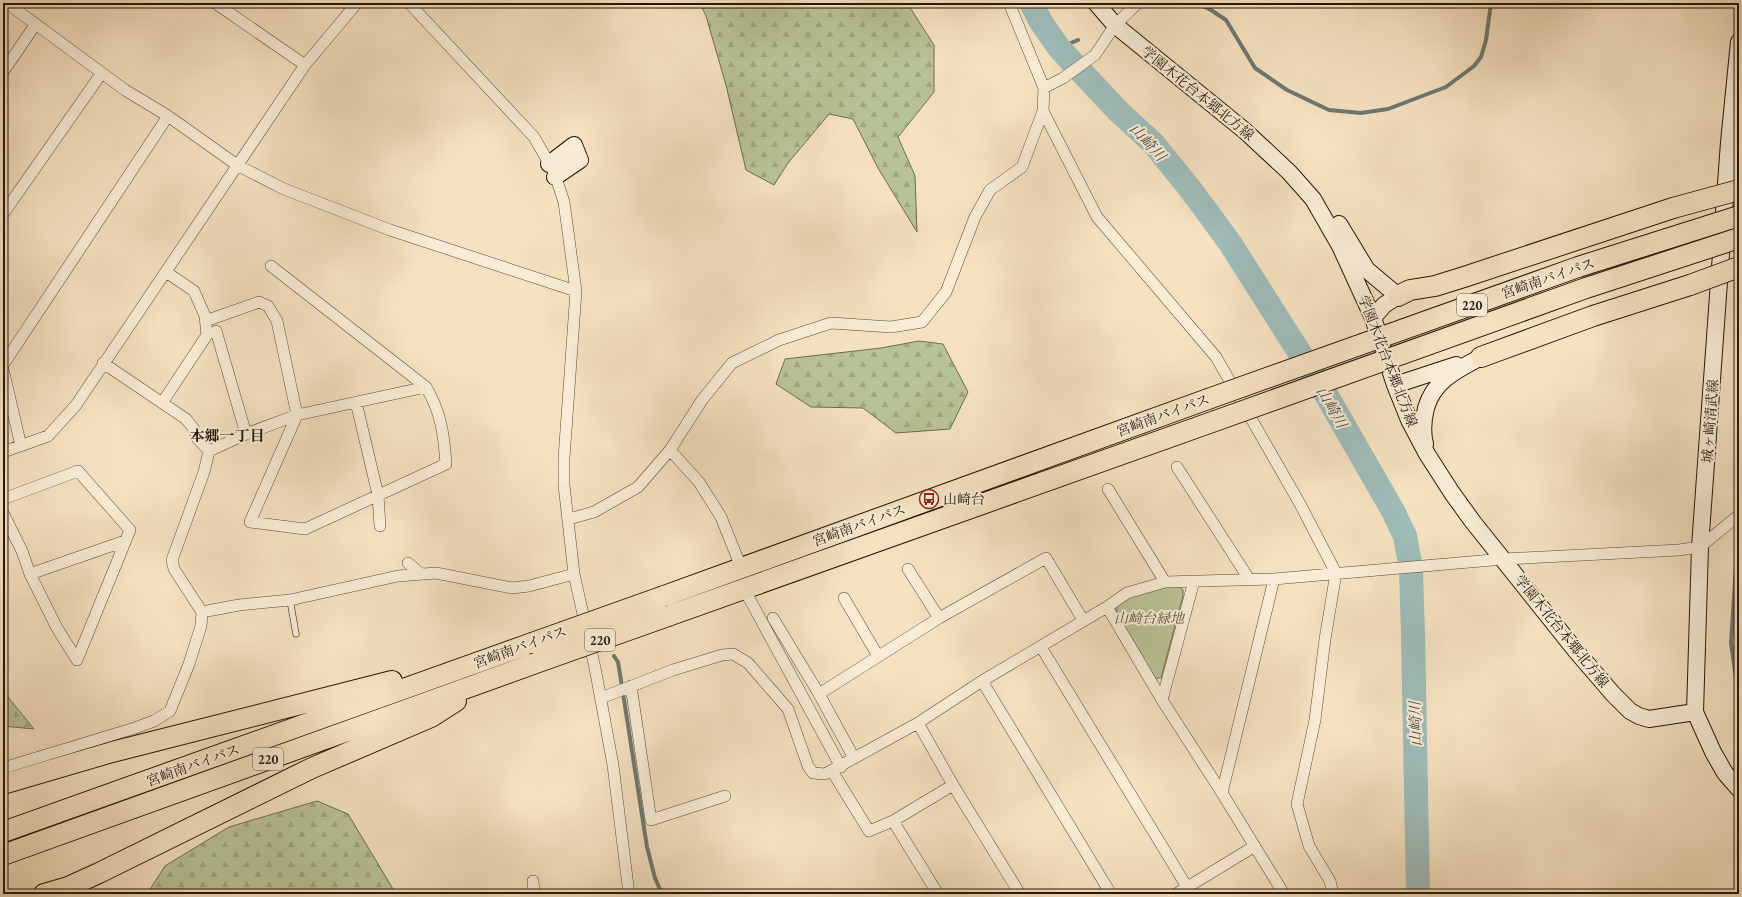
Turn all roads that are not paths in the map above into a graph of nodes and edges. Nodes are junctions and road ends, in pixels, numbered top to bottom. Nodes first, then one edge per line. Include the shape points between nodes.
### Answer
1 (7, 3) edge
2 (215, 3) edge
3 (357, 3) edge
4 (409, 3) edge
5 (1009, 3) edge
6 (1096, 3) edge
7 (1138, 3) edge
8 (35, 25) junction
9 (1115, 25) junction
10 (1739, 42) edge
11 (305, 65) junction
12 (3, 72) edge
13 (101, 74) junction
14 (1044, 88) junction
15 (1043, 111) junction
16 (168, 116) junction
17 (1729, 142) junction
18 (1739, 155) edge
19 (237, 165) junction
20 (1739, 190) edge
21 (1313, 199) junction
22 (3, 214) edge
23 (1739, 216) edge
24 (1739, 238) edge
25 (270, 266) dead end
26 (1739, 267) edge
27 (166, 272) junction
28 (576, 291) junction
29 (1398, 296) junction
30 (1372, 318) junction
31 (211, 319) dead end
32 (216, 331) dead end
33 (1481, 357) junction
34 (104, 363) junction
35 (3, 365) edge
36 (3, 369) edge
37 (1395, 385) junction
38 (426, 387) junction
39 (356, 402) junction
40 (162, 403) junction
41 (297, 415) junction
42 (246, 434) junction
43 (21, 446) junction
44 (670, 450) junction
45 (209, 451) junction
46 (3, 452) edge
47 (1427, 454) junction
48 (1177, 467) dead end
49 (1108, 490) dead end
50 (378, 495) junction
51 (3, 499) edge
52 (3, 513) edge
53 (569, 519) junction
54 (1737, 519) edge
55 (380, 526) dead end
56 (125, 541) junction
57 (1700, 547) junction
58 (1504, 559) junction
59 (408, 563) dead end
60 (740, 567) junction
61 (908, 569) dead end
62 (1336, 573) junction
63 (30, 574) junction
64 (421, 574) junction
65 (574, 574) junction
66 (1250, 579) junction
67 (1274, 579) junction
68 (1194, 581) junction
69 (1165, 582) junction
70 (744, 589) junction
71 (844, 598) dead end
72 (290, 600) junction
73 (1107, 607) junction
74 (202, 612) junction
75 (773, 618) dead end
76 (939, 618) junction
77 (1083, 620) junction
78 (296, 634) dead end
79 (1041, 647) junction
80 (878, 656) junction
81 (489, 659) junction
82 (494, 679) junction
83 (982, 681) junction
84 (631, 686) junction
85 (819, 694) junction
86 (601, 698) junction
87 (1162, 700) junction
88 (1695, 712) junction
89 (918, 723) junction
90 (854, 758) junction
91 (3, 768) edge
92 (836, 769) junction
93 (3, 784) edge
94 (953, 785) junction
95 (1739, 789) edge
96 (1222, 793) junction
97 (725, 796) dead end
98 (892, 821) junction
99 (3, 832) edge
100 (1255, 846) junction
101 (3, 854) edge
102 (533, 881) dead end
103 (1187, 887) junction
104 (44, 894) edge
105 (534, 894) edge
106 (628, 894) edge
107 (938, 894) edge
108 (1020, 894) edge
109 (1111, 894) edge
110 (1176, 894) edge
111 (1284, 894) edge
112 (1333, 894) edge

1 - 8 street
2 - 11 street
3 - 11 street
4 - 28 street via 534,137 552,170 564,202
5 - 14 street
6 - 9 main road, 学園木花台本郷北方線
7 - 9 street
8 - 12 street
8 - 13 street
9 - 14 street via 1095,55
9 - 21 main road, 学園木花台本郷北方線 via 1245,131 1289,172
10 - 17 main road, 城ヶ崎清武線
11 - 19 street
13 - 16 street
13 - 22 street
14 - 15 street
15 - 44 street via 1022,168 990,190 975,217 946,292 922,322 891,327 831,323 779,340 732,363 702,400
15 - 62 street via 1097,217 1216,357 1300,504
16 - 19 street
16 - 35 street
17 - 18 street
17 - 57 main road, 城ヶ崎清武線
19 - 27 street
19 - 28 street via 284,189 390,230
20 - 29 highway, bridge via 1673,208 1464,277 1410,290
21 - 29 main road via 1330,210 1367,270
21 - 30 main road, 学園木花台本郷北方線 via 1340,246
23 - 60 highway, 宮崎南バイパス / 220, bridge via 1578,267
24 - 70 highway, 宮崎南バイパス / 220, bridge via 1586,288
25 - 38 street
26 - 33 highway, bridge
27 - 34 street
27 - 40 street via 194,291 206,316 207,335
28 - 53 street via 564,458 564,485
29 - 30 main road via 1384,305
30 - 37 main road, 学園木花台本郷北方線
31 - 41 street via 259,302 268,306 277,321
32 - 42 street
33 - 37 main road
33 - 47 main road via 1452,372 1437,385 1429,398 1422,432
34 - 40 street
34 - 43 street via 76,405 48,436
36 - 43 street
37 - 47 main road, 学園木花台本郷北方線 via 1409,420
38 - 39 street
38 - 50 street via 432,396 444,433 446,464
39 - 41 street
39 - 50 street
40 - 45 street via 186,419 197,438
41 - 42 street
41 - 50 street via 250,522 305,529
42 - 45 street
43 - 46 street
44 - 53 street via 638,486 594,512
44 - 60 street via 699,482 722,518
45 - 74 street via 204,472 172,560 174,569
47 - 58 main road, 学園木花台本郷北方線 via 1452,493
48 - 66 street
49 - 69 street
50 - 55 street
51 - 56 street via 78,471 130,530
52 - 63 street
53 - 65 street
54 - 57 street
56 - 63 street
56 - 63 street via 77,660 57,628
57 - 58 street
57 - 88 main road, 城ヶ崎清武線
58 - 62 street
58 - 88 main road, 学園木花台本郷北方線 via 1576,651 1630,711 1649,719
59 - 64 street
60 - 81 highway, 宮崎南バイパス / 220, bridge
61 - 76 street
62 - 67 street
62 - 112 street via 1315,720 1297,804 1309,846 1330,881
64 - 65 street via 436,573 512,588
64 - 72 street via 398,576
65 - 86 street
66 - 67 street
66 - 68 street
67 - 96 street
68 - 69 street
68 - 87 street
69 - 73 street via 1127,593
70 - 82 highway, 宮崎南バイパス / 220, bridge
70 - 92 street
71 - 80 street
72 - 74 street
72 - 78 lane
73 - 77 street
73 - 87 street
74 - 91 street via 201,626 189,664 170,711 154,721 135,728
75 - 85 street
76 - 77 street via 1046,558
76 - 80 street
77 - 79 street
79 - 83 street
79 - 103 street
80 - 85 street
81 - 93 highway via 442,666 378,685 104,754
81 - 99 highway, 宮崎南バイパス / 220
82 - 101 highway, 宮崎南バイパス / 220
82 - 104 highway via 431,717 312,768 99,873
83 - 89 street
83 - 109 street
84 - 86 street
84 - 92 street via 673,670 733,654 748,663 783,701 813,773 825,774
84 - 97 street via 651,820
85 - 90 street
86 - 106 street via 613,765
87 - 96 street
88 - 95 main road, 城ヶ崎清武線 via 1725,773
89 - 90 street
89 - 94 street
90 - 92 street
92 - 98 street via 869,831
94 - 98 street
94 - 108 street
96 - 100 street
98 - 107 street
100 - 103 street
100 - 111 street
102 - 105 street
103 - 110 street

